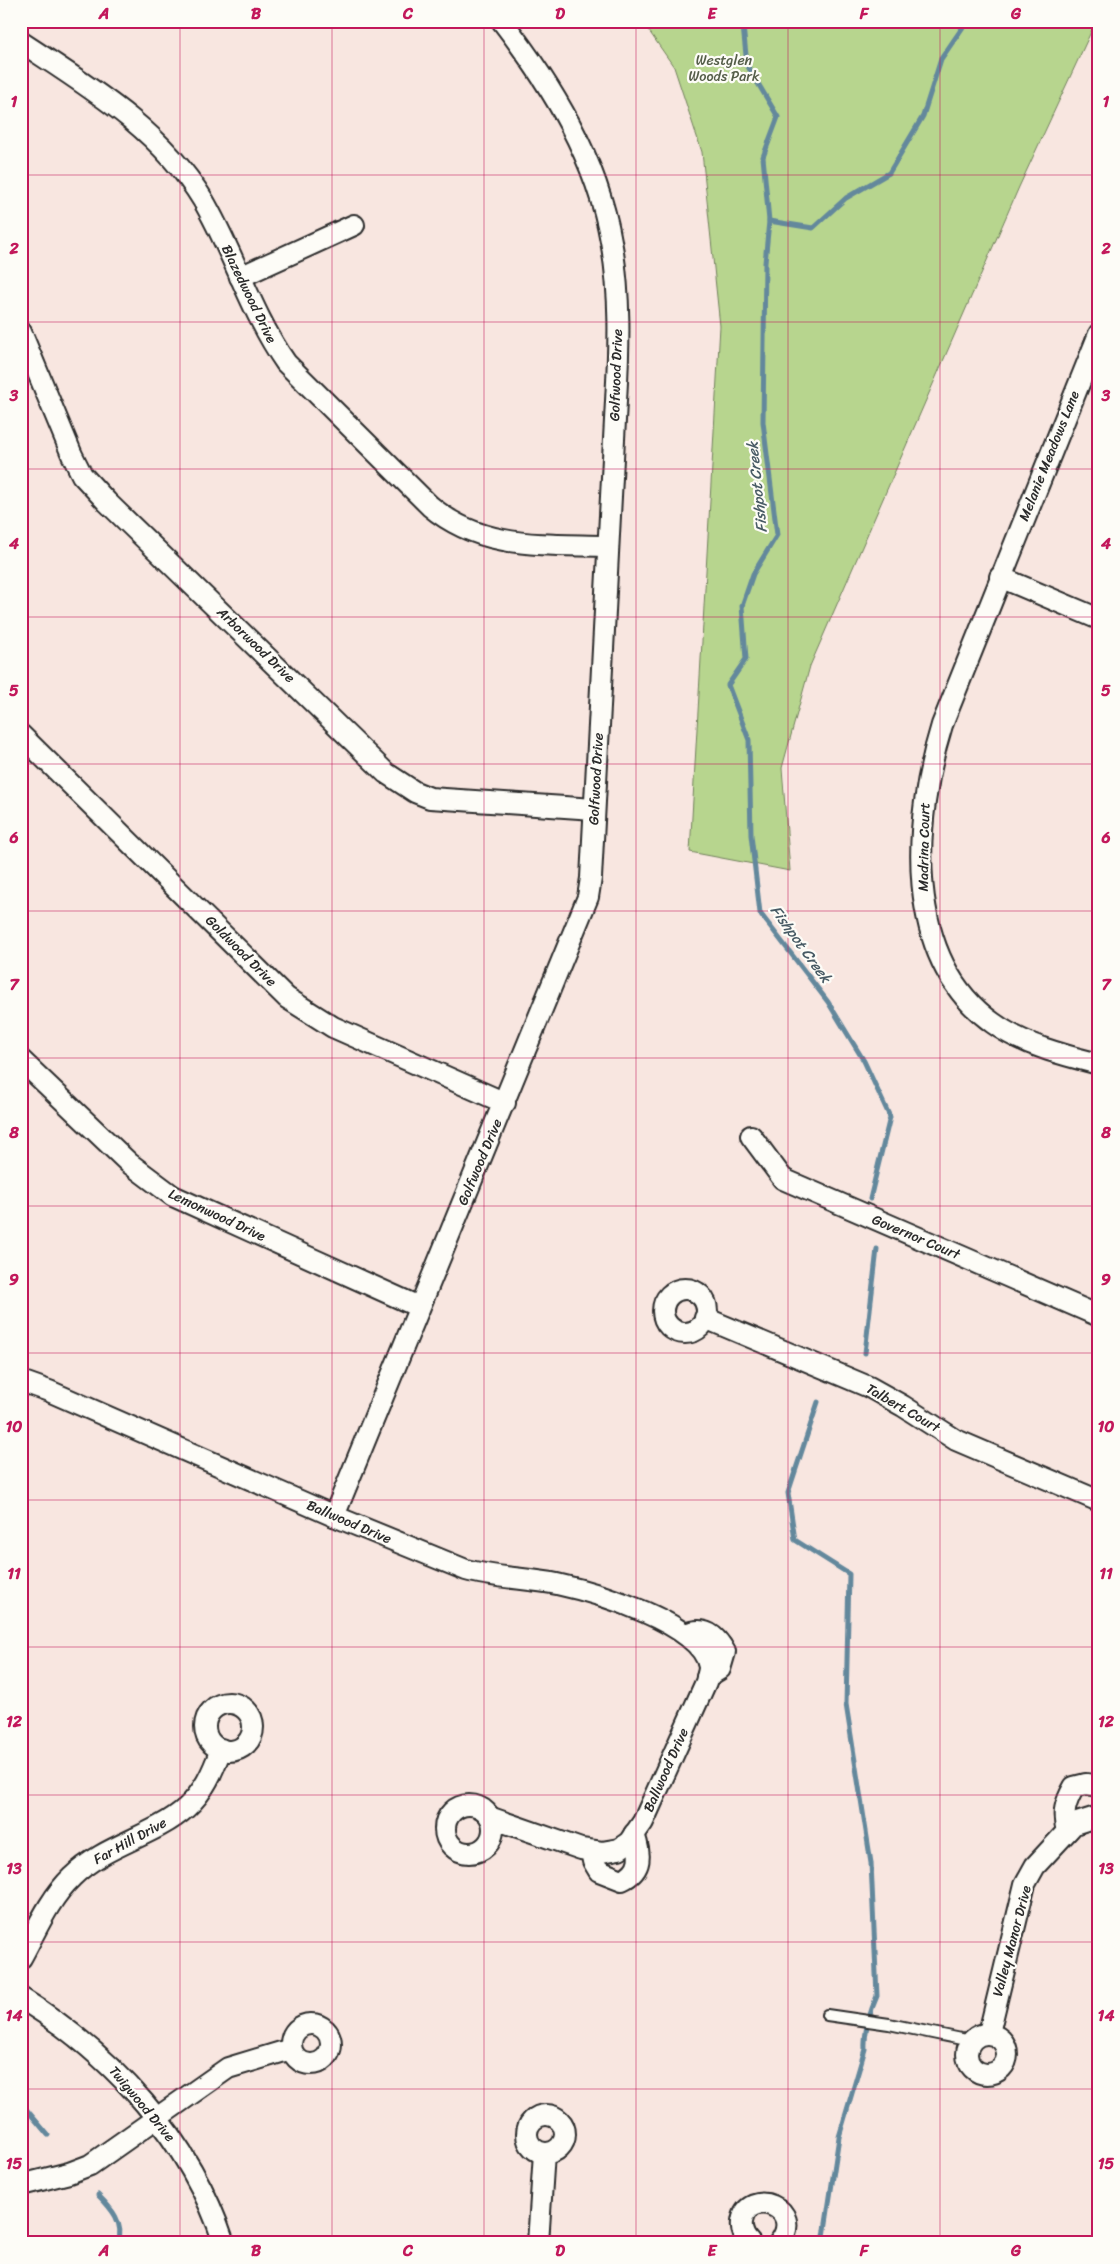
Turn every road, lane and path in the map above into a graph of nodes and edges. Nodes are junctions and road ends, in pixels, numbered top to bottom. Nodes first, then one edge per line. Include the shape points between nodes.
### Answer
1 (502, 21) edge
2 (21, 42) edge
3 (354, 225) dead end
4 (240, 277) junction
5 (21, 332) edge
6 (1096, 346) edge
7 (607, 546) junction
8 (1000, 577) junction
9 (1099, 619) edge
10 (21, 735) edge
11 (594, 809) junction
12 (21, 1060) edge
13 (1099, 1064) edge
14 (504, 1103) junction
15 (751, 1136) dead end
16 (419, 1307) junction
17 (1099, 1316) edge
18 (705, 1318) dead end
19 (21, 1381) edge
20 (1099, 1501) edge
21 (334, 1516) junction
22 (221, 1750) dead end
23 (1099, 1786) edge
24 (1099, 1816) edge
25 (492, 1818) dead end
26 (1067, 1831) junction
27 (634, 1834) junction
28 (591, 1851) junction
29 (21, 1958) edge
30 (21, 1998) edge
31 (827, 2015) dead end
32 (980, 2037) joint
33 (291, 2049) dead end
34 (157, 2118) junction
35 (544, 2153) dead end
36 (21, 2184) edge
37 (224, 2243) edge
38 (538, 2243) edge
39 (750, 2243) edge
40 (779, 2243) edge

1 - 7 street, Golfwood Drive via 553,93 581,146 611,241 619,340
2 - 4 street, Blazedwood Drive via 118,108 164,149 203,200
3 - 4 street
4 - 7 street, Blazedwood Drive via 268,336 294,372 447,520 468,531 512,542
5 - 11 street, Arborwood Drive via 82,475 386,773 400,784 430,798
6 - 8 street, Melanie Meadows Lane
7 - 11 street, Golfwood Drive
8 - 9 street
8 - 13 street, Madrina Court via 950,702 930,769 922,835 924,900 938,955 955,982 979,1010 1015,1036 1066,1056
10 - 14 street, Goldwood Drive via 287,998 333,1028
11 - 14 street, Golfwood Drive via 588,897
12 - 16 street, Lemonwood Drive via 128,1163 173,1196
14 - 16 street, Golfwood Drive
15 - 17 street, Governor Court via 783,1179
16 - 21 street, Golfwood Drive
18 - 20 street, Talbert Court via 869,1387 956,1440
19 - 21 street, Ballwood Drive
21 - 27 street, Ballwood Drive via 466,1570 488,1576 556,1584 598,1595 650,1614 698,1645 709,1668 707,1677 643,1822
22 - 29 street, Far Hill Drive via 209,1781 186,1808 100,1855 73,1876 45,1914
23 - 26 street via 1086,1784 1074,1787 1062,1816
24 - 26 street, Valley Manor Drive via 1074,1824
25 - 28 street, Ballwood Drive
26 - 32 street, Valley Manor Drive via 1035,1866 1023,1890
27 - 28 street, Ballwood Drive via 619,1849
27 - 28 street via 640,1851 639,1865 631,1876 622,1880 599,1871
30 - 34 street, Twigwood Drive via 102,2059
31 - 32 lane
33 - 34 street via 228,2068
34 - 36 street via 90,2165
34 - 37 street, Twigwood Drive via 189,2165
35 - 38 street
39 - 40 street via 742,2233 742,2218 752,2206 766,2203 779,2209 786,2222 784,2236

